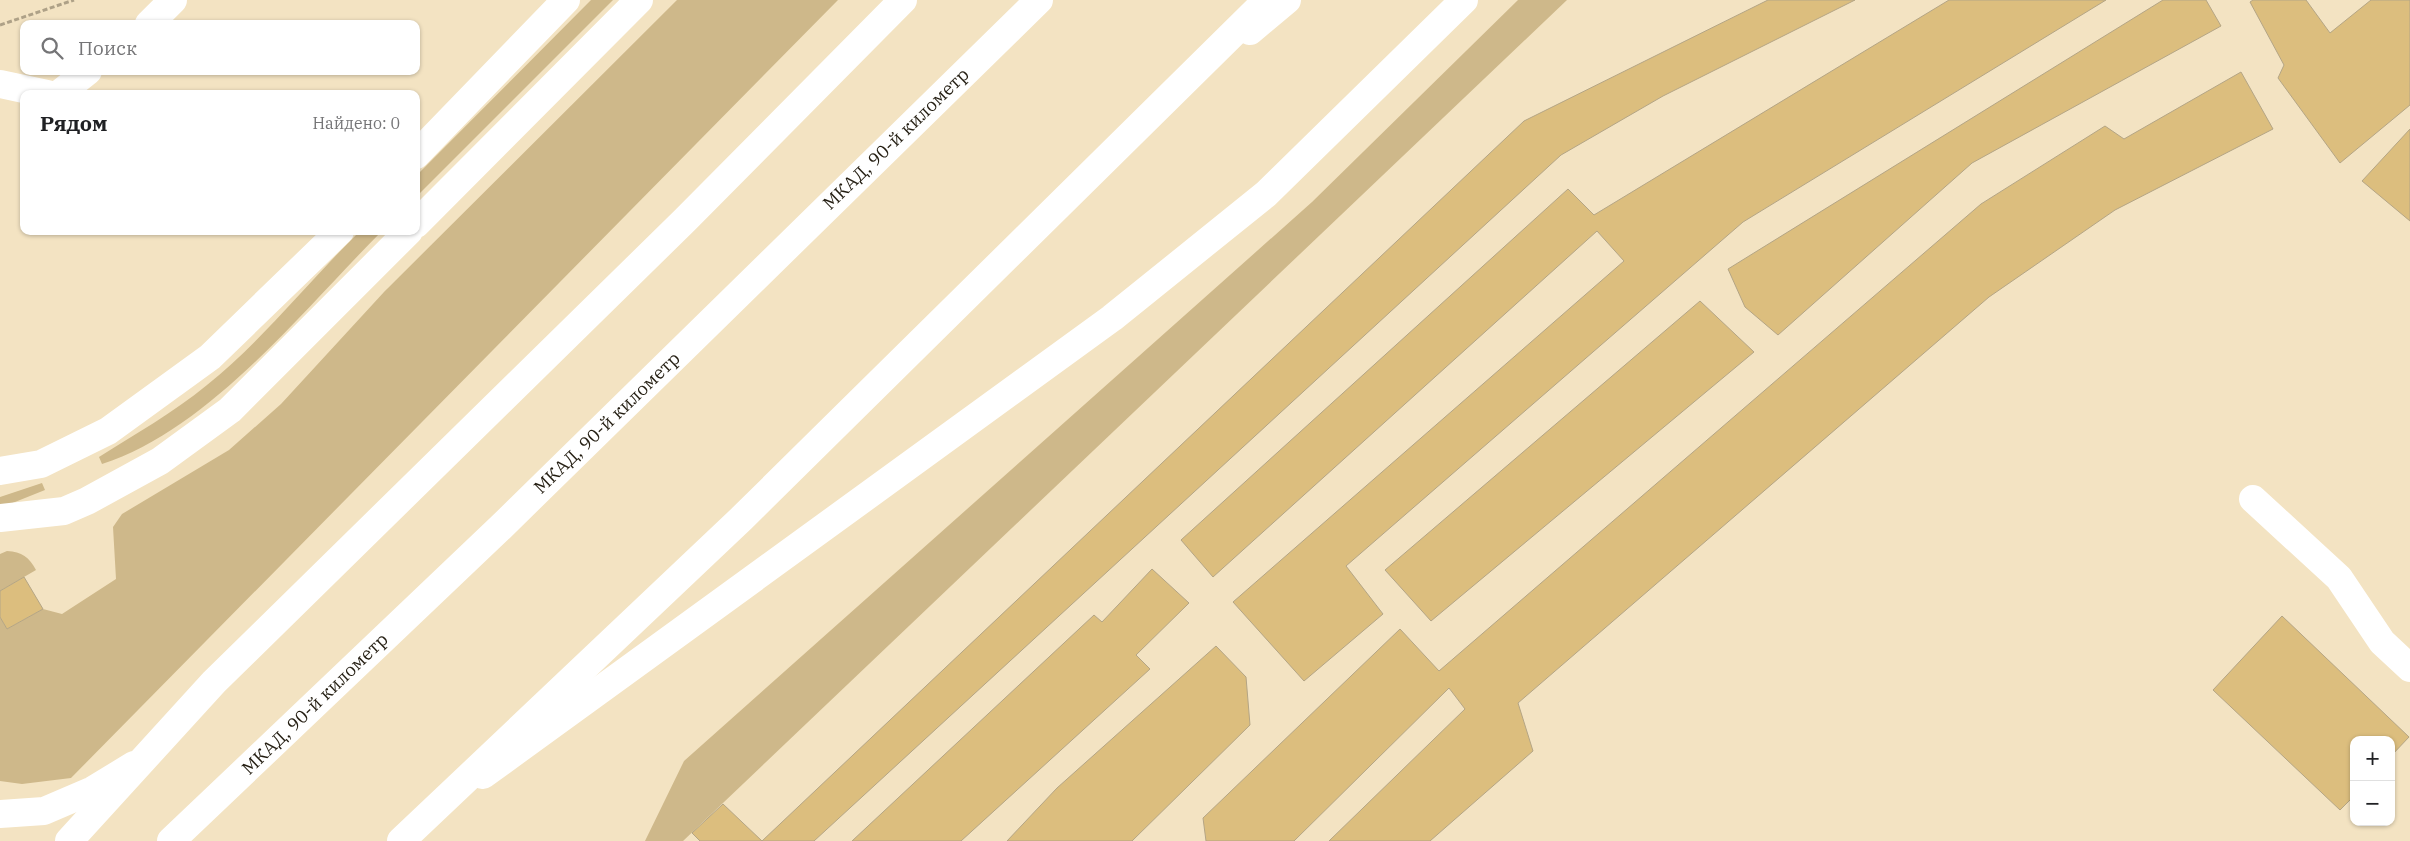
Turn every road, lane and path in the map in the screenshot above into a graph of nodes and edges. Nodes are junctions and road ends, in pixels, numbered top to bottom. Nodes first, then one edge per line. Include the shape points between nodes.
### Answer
1 (74, 0) edge
2 (173, 0) edge
3 (566, 0) edge
4 (640, 0) edge
5 (903, 0) edge
6 (1039, 0) edge
7 (1267, 0) edge
8 (1287, 0) edge
9 (1464, 0) edge
10 (153, 20) edge
11 (0, 25) edge
12 (83, 75) edge
13 (0, 84) edge
14 (28, 90) edge
15 (64, 90) edge
16 (1156, 109) junction
17 (420, 150) edge
18 (420, 220) edge
19 (336, 235) edge
20 (405, 235) edge
21 (0, 471) edge
22 (2253, 499) dead end
23 (0, 518) edge
24 (2410, 668) edge
25 (144, 759) junction
26 (0, 814) edge
27 (428, 816) junction
28 (69, 841) edge
29 (171, 841) edge
30 (401, 841) edge

1 - 11 path
2 - 10 main road
3 - 17 main road
4 - 18 main road
5 - 25 main road via 685,220 214,682
6 - 29 main road, МКАД, 90-й километр via 501,527
7 - 16 main road
8 - 16 main road
9 - 27 main road via 1266,194 1112,318
12 - 15 main road
13 - 14 main road
16 - 27 main road via 749,511
19 - 21 main road via 210,357 108,431 41,464
20 - 23 main road via 230,410 160,461 64,511
22 - 24 main road via 2339,578 2382,642
25 - 26 main road via 93,790 44,811
25 - 28 main road
27 - 30 main road

